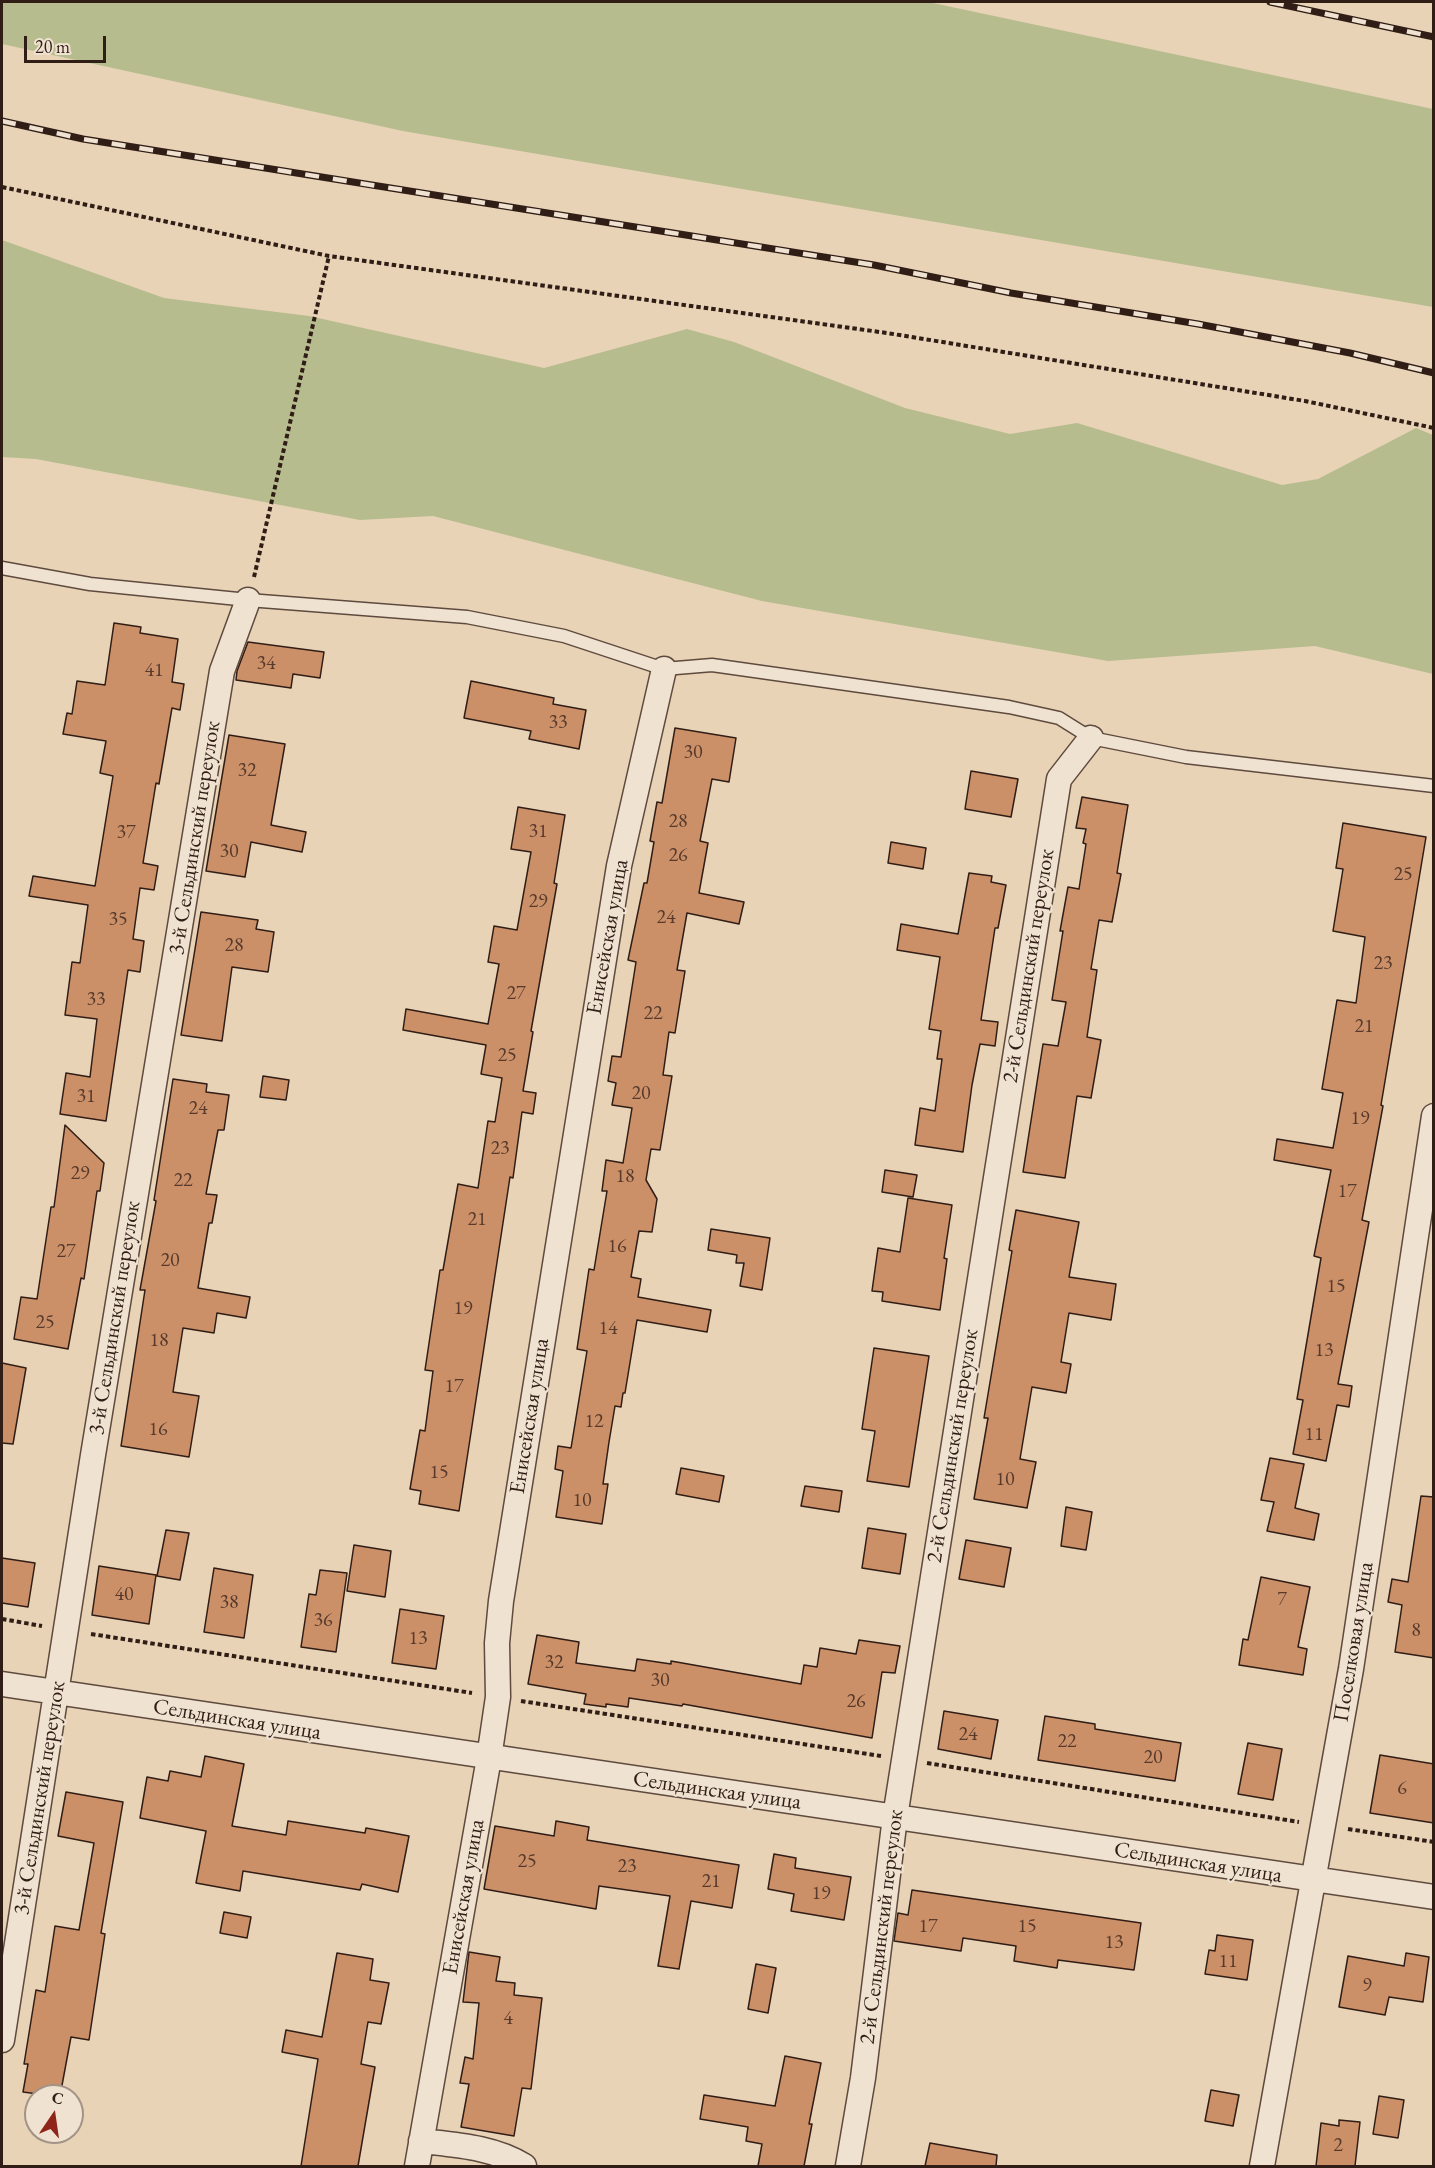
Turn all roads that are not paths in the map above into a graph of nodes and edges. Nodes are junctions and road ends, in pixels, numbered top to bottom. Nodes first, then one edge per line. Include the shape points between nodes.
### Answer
1 (2, 568) edge
2 (248, 600) junction
3 (664, 669) junction
4 (1091, 738) junction
5 (1434, 786) edge
6 (1434, 1116) edge
7 (2, 1684) edge
8 (56, 1693) junction
9 (489, 1758) junction
10 (894, 1816) junction
11 (1314, 1880) junction
12 (1434, 1897) edge
13 (2, 2040) edge
14 (421, 2141) junction
15 (417, 2166) edge
16 (524, 2166) edge
17 (848, 2166) edge
18 (1262, 2166) edge

1 - 2 lane via 90,584
2 - 3 lane via 467,617 564,636
2 - 8 street, 3-й Сельдинский переулок via 222,671
3 - 4 lane via 712,665 1008,707 1059,718
3 - 9 street, Енисейская улица via 619,866 501,1601 498,1697
4 - 5 lane via 1186,757
4 - 10 street, 2-й Сельдинский переулок via 1059,779
6 - 11 street, Поселковая улица via 1351,1669
7 - 8 street, Сельдинская улица
8 - 9 street, Сельдинская улица
8 - 13 street, 3-й Сельдинский переулок
9 - 10 street, Сельдинская улица
9 - 14 street, Енисейская улица
10 - 11 street, Сельдинская улица
10 - 17 street, 2-й Сельдинский переулок via 863,2078
11 - 12 street, Сельдинская улица
11 - 18 street, Поселковая улица
14 - 15 street, Енисейская улица
14 - 16 street via 469,2146

